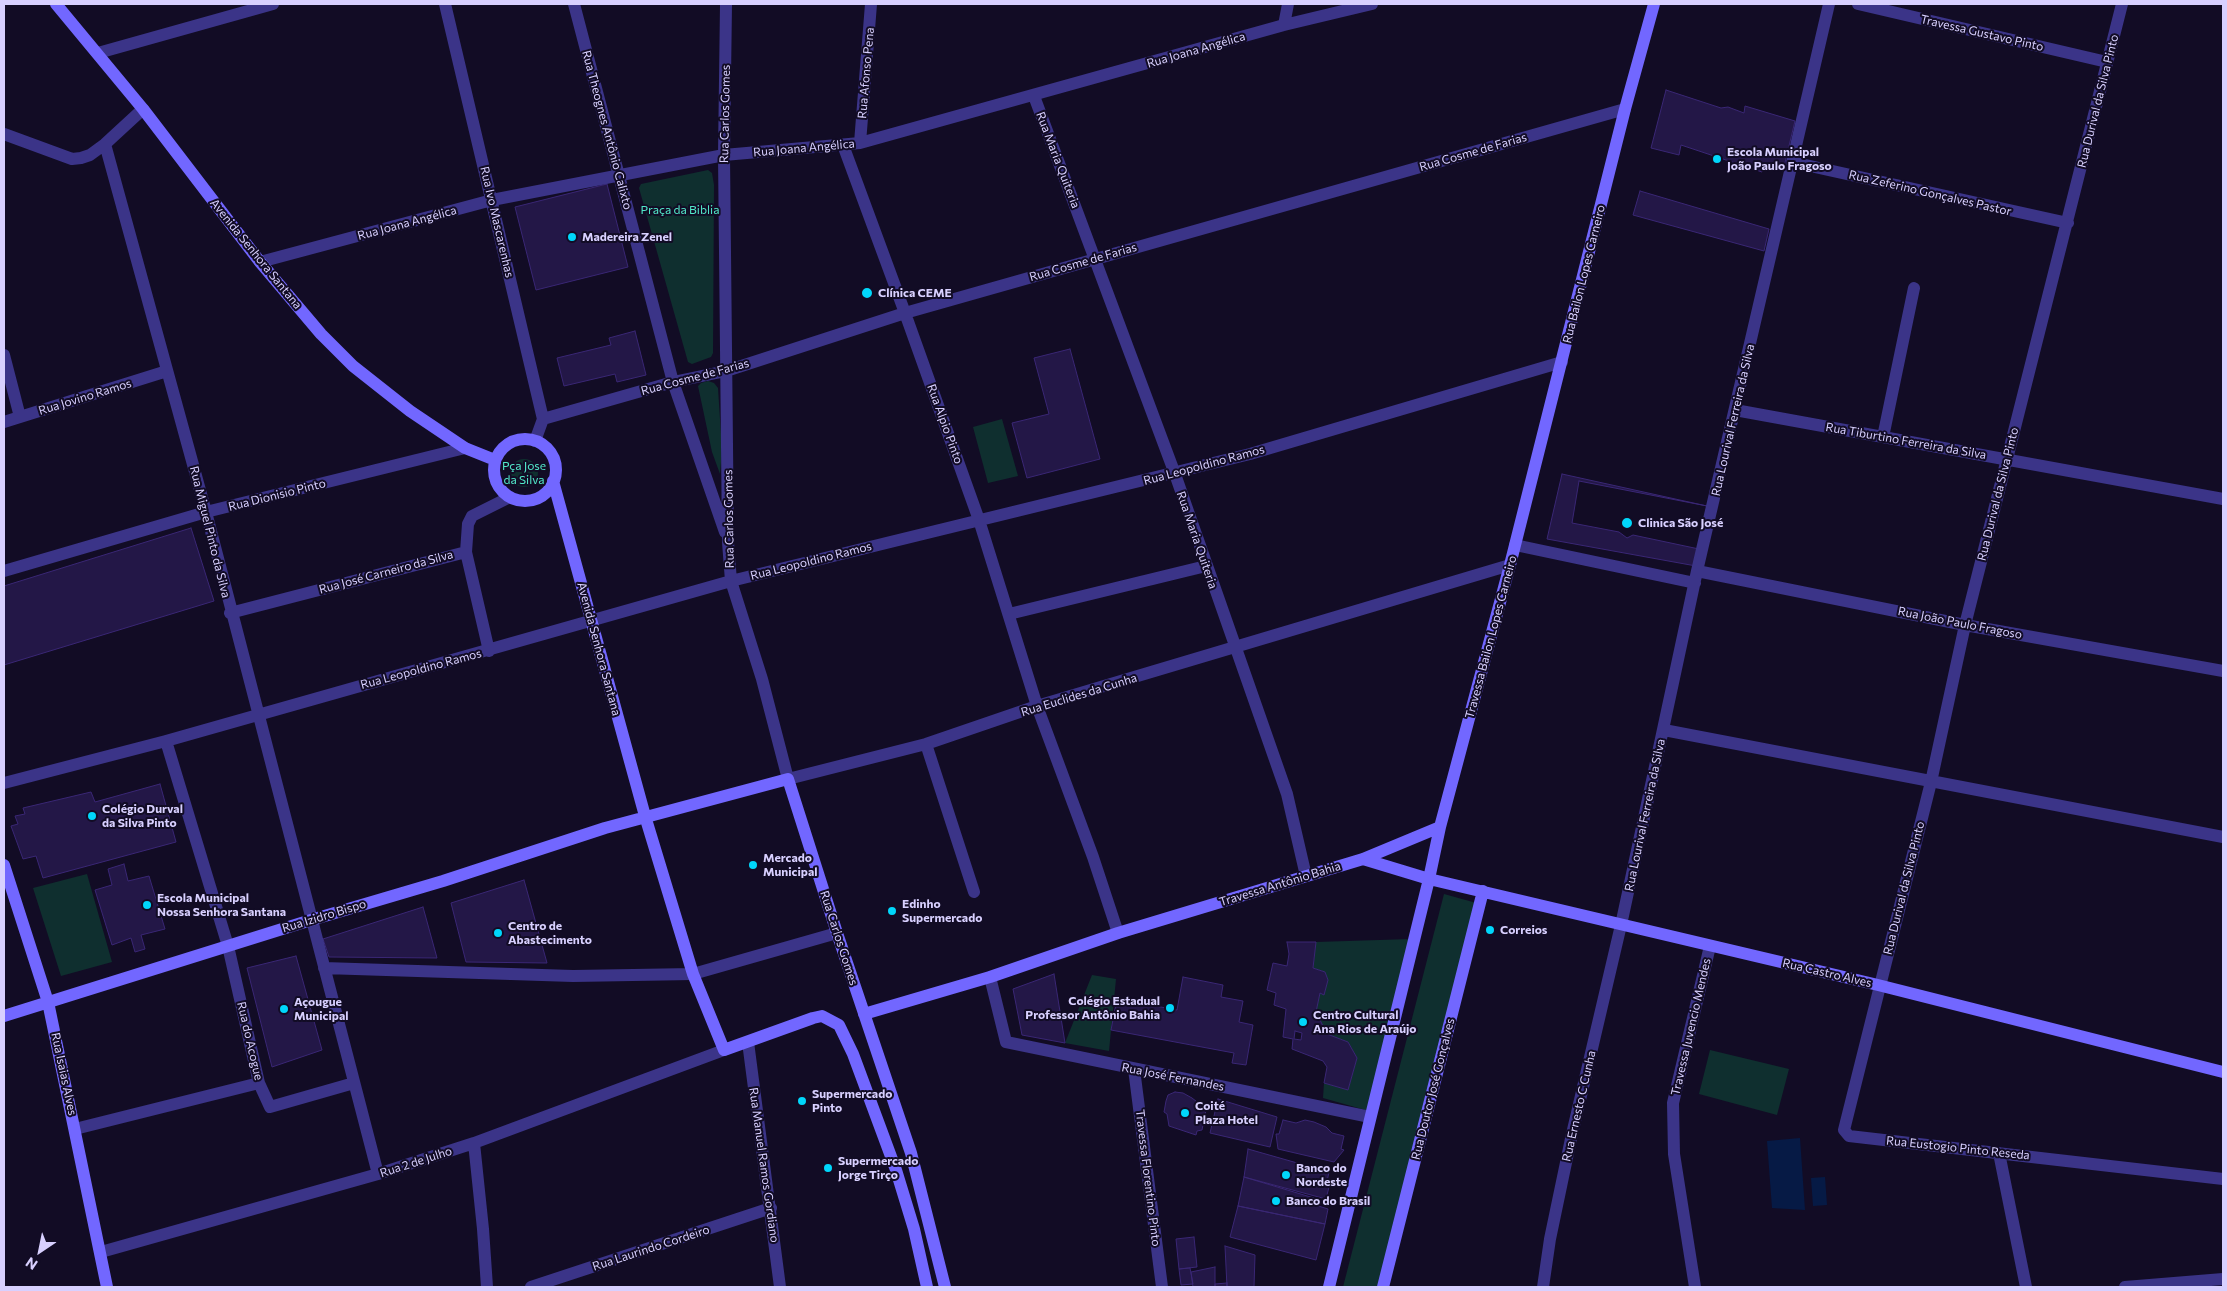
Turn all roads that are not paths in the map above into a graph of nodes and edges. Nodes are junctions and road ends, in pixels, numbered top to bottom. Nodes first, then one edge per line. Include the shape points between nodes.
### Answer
1 (56, 4) edge
2 (273, 4) edge
3 (445, 4) edge
4 (574, 4) edge
5 (726, 4) edge
6 (871, 4) edge
7 (1288, 4) edge
8 (1372, 4) edge
9 (1654, 4) edge
10 (1829, 4) edge
11 (1858, 4) edge
12 (2122, 4) edge
13 (1284, 25) junction
14 (98, 53) junction
15 (2107, 62) junction
16 (1034, 96) junction
17 (143, 109) junction
18 (1625, 109) junction
19 (4, 134) edge
20 (860, 143) junction
21 (105, 144) junction
22 (842, 145) junction
23 (724, 155) junction
24 (1792, 162) junction
25 (619, 175) junction
26 (492, 200) junction
27 (2068, 224) junction
28 (1095, 259) junction
29 (260, 262) junction
30 (1914, 288) dead end
31 (905, 313) junction
32 (4, 355) edge
33 (1562, 362) junction
34 (726, 370) junction
35 (167, 371) junction
36 (673, 382) junction
37 (1735, 410) junction
38 (20, 417) junction
39 (543, 419) junction
40 (4, 422) edge
41 (1883, 437) junction
42 (535, 440) junction
43 (465, 448) junction
44 (495, 460) junction
45 (2007, 460) junction
46 (1175, 474) junction
47 (553, 482) junction
48 (510, 497) junction
49 (2223, 499) edge
50 (206, 512) junction
51 (979, 520) junction
52 (728, 542) junction
53 (1515, 545) junction
54 (466, 552) junction
55 (1510, 565) junction
56 (1206, 566) junction
57 (4, 571) edge
58 (1696, 577) junction
59 (731, 581) junction
60 (230, 613) junction
61 (1009, 614) junction
62 (592, 619) junction
63 (1965, 625) junction
64 (1234, 649) junction
65 (489, 651) junction
66 (2223, 671) edge
67 (1037, 706) junction
68 (258, 714) junction
69 (1664, 730) junction
70 (166, 741) junction
71 (926, 744) junction
72 (788, 779) junction
73 (1931, 782) junction
74 (4, 783) edge
75 (645, 816) junction
76 (1440, 827) junction
77 (2223, 837) edge
78 (1363, 859) junction
79 (4, 865) edge
80 (1306, 876) junction
81 (1429, 879) junction
82 (1483, 891) junction
83 (974, 892) dead end
84 (311, 920) junction
85 (1621, 925) junction
86 (837, 933) junction
87 (1118, 933) junction
88 (228, 946) junction
89 (1710, 946) junction
90 (324, 968) junction
91 (693, 974) junction
92 (990, 977) junction
93 (1878, 985) junction
94 (48, 1002) junction
95 (864, 1014) junction
96 (4, 1016) edge
97 (748, 1042) junction
98 (724, 1050) junction
99 (1134, 1070) junction
100 (2223, 1072) edge
101 (259, 1083) junction
102 (354, 1083) junction
103 (1370, 1117) junction
104 (75, 1129) junction
105 (474, 1143) junction
106 (1999, 1153) junction
107 (378, 1174) junction
108 (2223, 1179) edge
109 (771, 1208) junction
110 (100, 1252) junction
111 (2223, 1279) edge
112 (107, 1287) edge
113 (487, 1287) edge
114 (531, 1287) edge
115 (780, 1287) edge
116 (926, 1287) edge
117 (945, 1287) edge
118 (1162, 1287) edge
119 (1329, 1287) edge
120 (1383, 1287) edge
121 (1543, 1287) edge
122 (1695, 1287) edge
123 (2026, 1287) edge
124 (2125, 1287) edge

1 - 14 street, Avenida Senhora Santana
2 - 14 street
3 - 26 street, Rua Ivo Mascarenhas
4 - 25 street, Rua Theognes Antônio Calixto
5 - 23 street, Rua Carlos Gomes
6 - 20 street, Rua Afonso Pena
7 - 13 street
8 - 13 street, Rua Joana Angélica
9 - 18 street, Rua Bailon Lopes Carneiro
10 - 24 street, Rua Lourival Ferreira da Silva
11 - 15 street, Travessa Gustavo Pinto
12 - 15 street, Rua Durival da Silva Pinto
13 - 16 street, Rua Joana Angélica
14 - 17 street, Avenida Senhora Santana
15 - 27 street, Rua Durival da Silva Pinto
16 - 20 street, Rua Joana Angélica
16 - 28 street, Rua Maria Quiteria
17 - 21 street
17 - 29 street, Avenida Senhora Santana
18 - 28 street, Rua Cosme de Farias
18 - 33 street, Rua Bailon Lopes Carneiro
19 - 21 street via 72,159 90,155
20 - 22 street, Rua Joana Angélica
21 - 35 street, Rua Miguel Pinto da Silva
22 - 23 street, Rua Joana Angélica
22 - 31 street, Rua Alpio Pinto
23 - 25 street, Rua Joana Angélica
23 - 34 street, Rua Carlos Gomes
24 - 27 street, Rua Zeferino Gonçalves Pastor
24 - 37 street, Rua Lourival Ferreira da Silva
25 - 26 street, Rua Joana Angélica
25 - 36 street, Rua Theognes Antônio Calixto
26 - 29 street, Rua Joana Angélica
26 - 39 street, Rua Ivo Mascarenhas
27 - 45 street, Rua Durival da Silva Pinto
28 - 31 street, Rua Cosme de Farias
28 - 46 street, Rua Maria Quiteria
29 - 43 street, Avenida Senhora Santana via 353,366 410,411
30 - 41 street
31 - 34 street, Rua Cosme de Farias
31 - 51 street, Rua Alpio Pinto
32 - 38 street
33 - 46 street, Rua Leopoldino Ramos
33 - 53 street, Rua Bailon Lopes Carneiro
34 - 36 street, Rua Cosme de Farias
34 - 52 street, Rua Carlos Gomes
35 - 38 street, Rua Jovino Ramos
35 - 50 street, Rua Miguel Pinto da Silva
36 - 39 street, Rua Cosme de Farias
36 - 52 street, Rua Theognes Antônio Calixto
37 - 41 street, Rua Tiburtino Ferreira da Silva
37 - 58 street, Rua Lourival Ferreira da Silva
38 - 40 street, Rua Jovino Ramos
39 - 42 street
41 - 45 street, Rua Tiburtino Ferreira da Silva
42 - 44 street via 515,440 506,444
42 - 47 street, Avenida Senhora Santana via 544,445 554,462
43 - 44 street, Avenida Senhora Santana
43 - 50 street, Rua Dionisio Pinto
44 - 48 street via 498,485
45 - 49 street, Rua Tiburtino Ferreira da Silva
45 - 63 street, Rua Durival da Silva Pinto
46 - 51 street, Rua Leopoldino Ramos
46 - 56 street, Rua Maria Quiteria
47 - 48 street via 548,490 535,498 520,500
47 - 62 street, Avenida Senhora Santana
48 - 54 street, Rua José Carneiro da Silva via 472,516 468,524
50 - 57 street, Rua Dionisio Pinto
50 - 60 street, Rua Miguel Pinto da Silva
51 - 59 street, Rua Leopoldino Ramos
51 - 61 street, Rua Alpio Pinto
52 - 59 street, Rua Carlos Gomes
53 - 55 street, Travessa Bailon Lopes Carneiro
53 - 58 street, Travessa Bailon Lopes Carneiro
54 - 60 street, Rua José Carneiro da Silva
54 - 65 street
55 - 64 street, Rua Euclides da Cunha
55 - 76 street, Travessa Bailon Lopes Carneiro
56 - 61 street
56 - 64 street, Rua Maria Quiteria
58 - 63 street, Rua João Paulo Fragoso
58 - 69 street, Rua Lourival Ferreira da Silva
59 - 62 street, Rua Leopoldino Ramos
59 - 72 street, Rua Carlos Gomes via 762,679
60 - 68 street, Rua Miguel Pinto da Silva
61 - 67 street, Rua Alpio Pinto
62 - 65 street, Rua Leopoldino Ramos
62 - 75 street, Avenida Senhora Santana
63 - 66 street, Rua João Paulo Fragoso
63 - 73 street, Rua Durival da Silva Pinto
64 - 67 street, Rua Euclides da Cunha
64 - 80 street, Rua Maria Quiteria via 1287,794
65 - 68 street, Rua Leopoldino Ramos
67 - 71 street, Rua Euclides da Cunha
67 - 87 street
68 - 70 street, Rua Leopoldino Ramos
68 - 84 street, Rua Miguel Pinto da Silva
69 - 73 street
69 - 85 street, Rua Lourival Ferreira da Silva
70 - 74 street, Rua Leopoldino Ramos
70 - 88 street, Rua do Acogue
71 - 72 street, Rua Euclides da Cunha
71 - 83 street
72 - 75 street, Rua Euclides da Cunha
72 - 86 street, Rua Carlos Gomes
73 - 77 street
73 - 93 street, Rua Durival da Silva Pinto
75 - 84 street, Rua Izidro Bispo
75 - 91 street, Avenida Senhora Santana
76 - 78 street, Travessa Antônio Bahia
76 - 81 street, Travessa Bailon Lopes Carneiro
78 - 80 street, Travessa Antônio Bahia
78 - 81 street, Rua Castro Alves
79 - 94 street, Rua Isaias Alves
80 - 87 street, Travessa Antônio Bahia
81 - 82 street, Rua Castro Alves
81 - 103 street
82 - 85 street, Rua Castro Alves
82 - 120 street, Rua Doutor José Gonçalves
84 - 88 street, Rua Izidro Bispo
84 - 90 street
85 - 89 street, Rua Castro Alves
85 - 121 street, Rua Ernesto C Cunha via 1572,1134
86 - 91 street
86 - 95 street, Rua Carlos Gomes
87 - 92 street, Travessa Antônio Bahia
88 - 94 street, Rua Izidro Bispo
88 - 101 street, Rua do Acogue
89 - 93 street, Rua Castro Alves
89 - 122 street, Travessa Juvencio Mendes via 1673,1103 1674,1154
90 - 91 street via 574,976
90 - 102 street
91 - 98 street, Avenida Senhora Santana
92 - 95 street, Travessa Antônio Bahia
92 - 99 street, Rua José Fernandes via 1006,1042
93 - 100 street, Rua Castro Alves
93 - 106 street, Rua Eustogio Pinto Reseda via 1844,1125 1846,1134
94 - 96 street, Rua Izidro Bispo
94 - 104 street, Rua Isaias Alves
95 - 117 street, Rua Carlos Gomes via 911,1153
97 - 98 street
97 - 109 street, Rua Manuel Ramos Gordiano
97 - 116 street via 822,1016 839,1025 896,1170 914,1229
98 - 105 street, Rua 2 de Julho
99 - 103 street, Rua José Fernandes
99 - 118 street, Travessa Florentino Pinto
101 - 102 street, Rua do Acogue via 270,1107
101 - 104 street
102 - 107 street
103 - 119 street
104 - 110 street, Rua Isaias Alves
105 - 107 street, Rua 2 de Julho
105 - 113 street
106 - 108 street, Rua Eustogio Pinto Reseda
106 - 123 street
107 - 110 street, Rua 2 de Julho
109 - 114 street, Rua Laurindo Cordeiro
109 - 115 street, Rua Manuel Ramos Gordiano
110 - 112 street, Rua Isaias Alves
111 - 124 street

